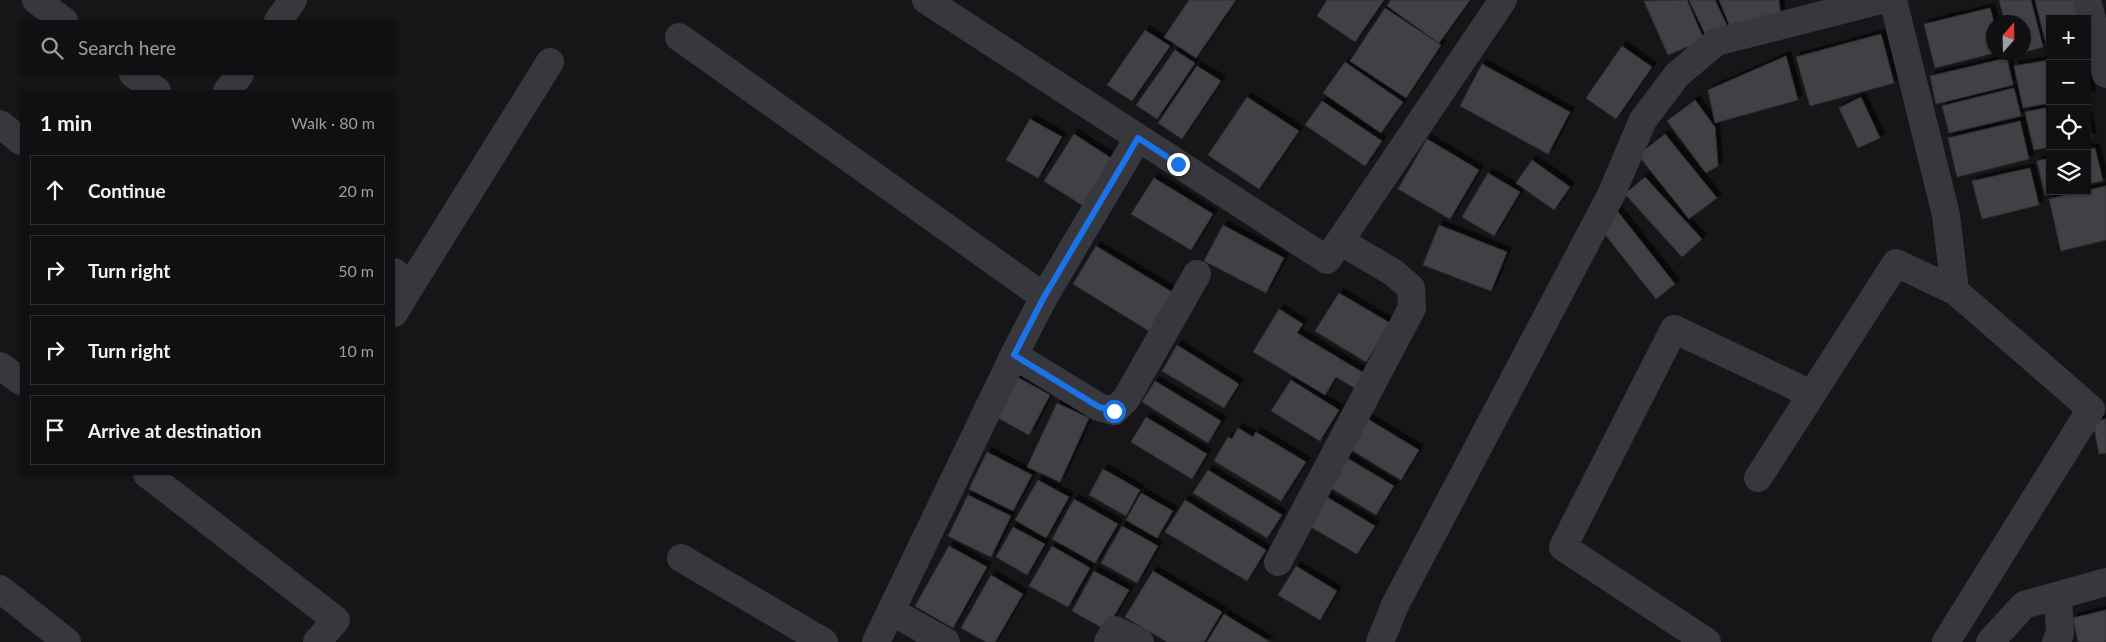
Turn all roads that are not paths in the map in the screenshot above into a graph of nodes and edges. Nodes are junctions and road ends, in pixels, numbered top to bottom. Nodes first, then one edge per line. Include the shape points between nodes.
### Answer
1 (36, 0) edge
2 (294, 0) edge
3 (926, 0) edge
4 (1503, 0) edge
5 (1882, 0) edge
6 (1893, 0) edge
7 (2087, 0) edge
8 (63, 20) edge
9 (279, 20) edge
10 (679, 37) dead end
11 (550, 62) dead end
12 (2106, 74) edge
13 (134, 75) edge
14 (239, 75) edge
15 (155, 90) edge
16 (228, 90) edge
17 (0, 124) edge
18 (1138, 138) junction
19 (20, 140) edge
20 (1340, 241) junction
21 (1197, 274) dead end
22 (402, 279) edge
23 (1955, 291) junction
24 (1044, 297) junction
25 (395, 310) edge
26 (1014, 355) junction
27 (0, 366) edge
28 (20, 380) edge
29 (1811, 394) junction
30 (148, 475) edge
31 (1758, 478) dead end
32 (681, 558) dead end
33 (1278, 562) dead end
34 (2106, 582) edge
35 (0, 589) edge
36 (2058, 596) junction
37 (891, 611) junction
38 (1963, 614) junction
39 (63, 640) edge
40 (1992, 640) edge
41 (317, 642) edge
42 (824, 642) edge
43 (876, 642) edge
44 (946, 642) edge
45 (1108, 642) edge
46 (1140, 642) edge
47 (1380, 642) edge
48 (1707, 642) edge
49 (1946, 642) edge
50 (2056, 642) edge

1 - 8 street
2 - 9 street
3 - 18 street
4 - 20 street
5 - 47 street via 1716,42 1677,75 1643,120 1610,195 1400,596
6 - 23 street via 1946,215
7 - 12 street
10 - 24 street
11 - 22 street
13 - 15 street
14 - 16 street
17 - 19 street
18 - 20 street via 1327,260
18 - 24 street
20 - 33 street via 1394,273 1411,288 1412,308
21 - 26 street via 1126,399 1114,411 1099,407
22 - 25 street
23 - 29 street via 1896,263
23 - 38 street via 2091,409
24 - 26 street
26 - 37 street
27 - 28 street
29 - 31 street
29 - 48 street via 1674,329 1563,547
30 - 41 street via 336,620
32 - 42 street
34 - 36 street
35 - 39 street
36 - 40 street via 2024,605
36 - 50 street via 2060,634
37 - 43 street
37 - 44 street
38 - 40 street
38 - 49 street
45 - 46 street via 1115,630

